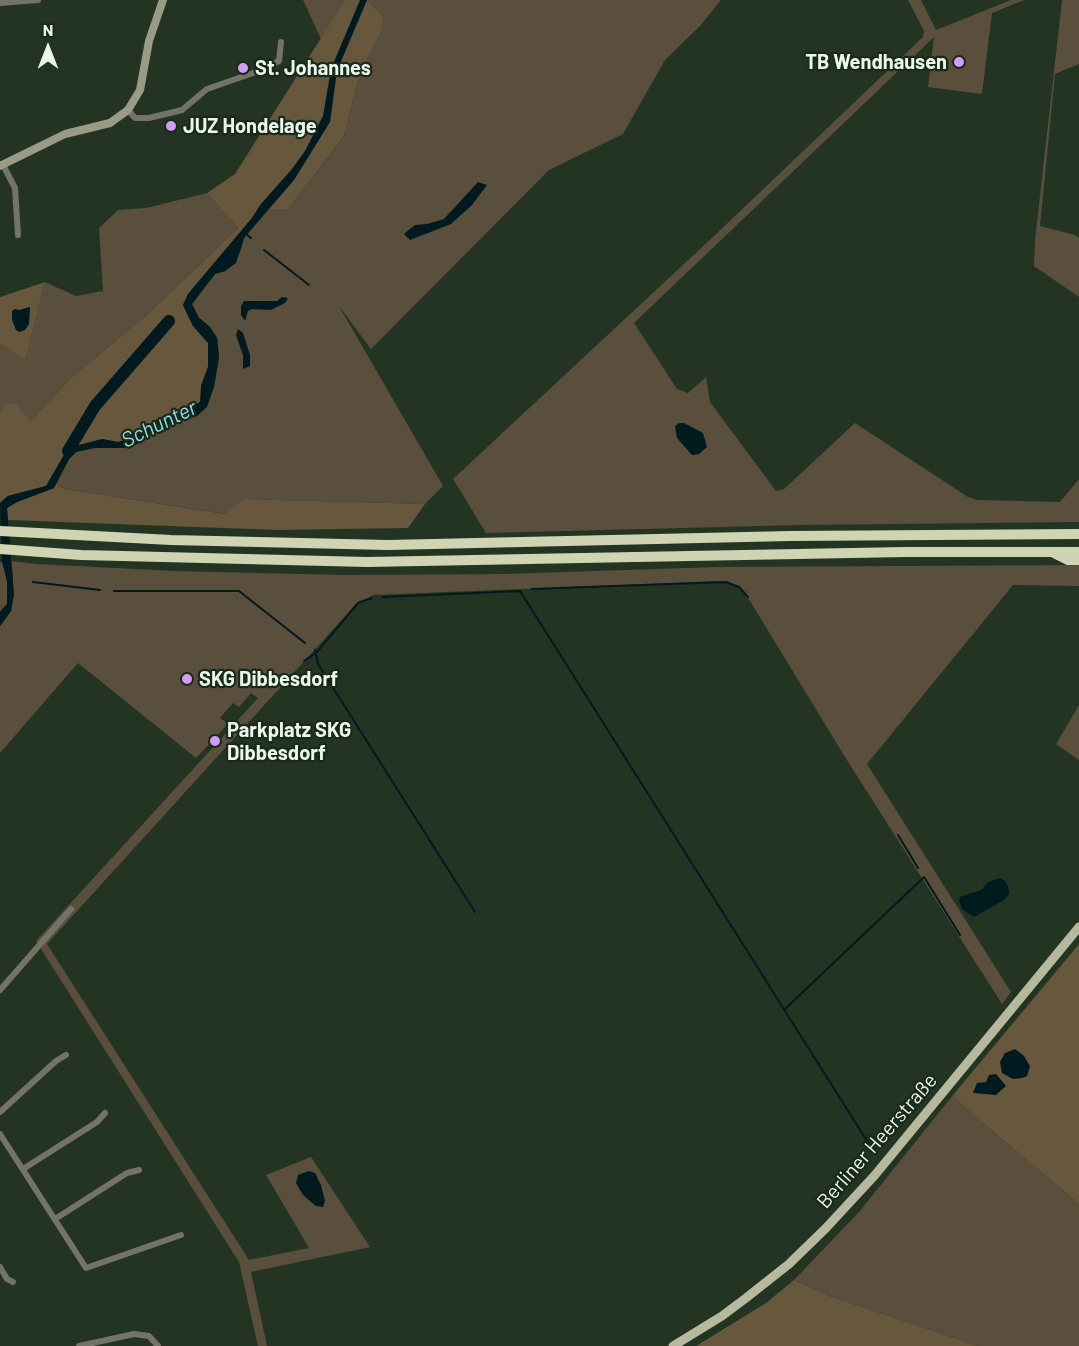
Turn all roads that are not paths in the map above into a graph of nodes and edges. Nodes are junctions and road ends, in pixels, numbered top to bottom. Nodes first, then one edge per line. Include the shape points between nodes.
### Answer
1 (38, 0) edge
2 (163, 0) edge
3 (0, 3) edge
4 (281, 42) dead end
5 (128, 110) junction
6 (2, 166) edge
7 (18, 235) dead end
8 (0, 531) edge
9 (1079, 534) edge
10 (0, 549) edge
11 (1051, 552) junction
12 (1079, 552) edge
13 (1079, 560) edge
14 (71, 909) dead end
15 (1079, 927) edge
16 (0, 990) edge
17 (66, 1055) dead end
18 (0, 1112) edge
19 (105, 1113) dead end
20 (0, 1134) edge
21 (23, 1169) junction
22 (139, 1170) dead end
23 (55, 1219) junction
24 (181, 1235) dead end
25 (0, 1268) edge
26 (13, 1282) dead end
27 (79, 1346) edge
28 (158, 1346) edge
29 (673, 1346) edge

1 - 3 street
2 - 5 main road via 148,41 140,90
4 - 5 street via 279,61 207,89 182,110 149,118 135,118
5 - 6 main road via 110,123 65,134
6 - 7 street via 15,188
8 - 9 highway via 388,545
10 - 11 highway via 81,555 367,562
11 - 12 highway
11 - 13 highway via 1068,560
14 - 16 street
15 - 29 main road, Berliner Heerstraße via 875,1175 826,1228 746,1298
17 - 18 street
19 - 21 street
20 - 21 street
21 - 23 street
22 - 23 street
23 - 24 street via 86,1268
25 - 26 street
27 - 28 street via 134,1334 149,1336

